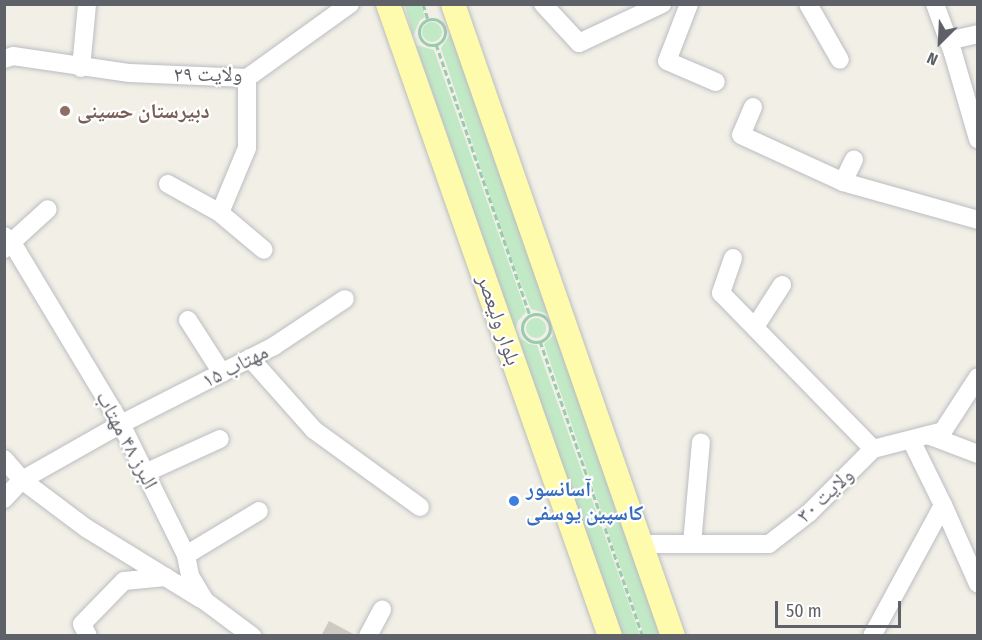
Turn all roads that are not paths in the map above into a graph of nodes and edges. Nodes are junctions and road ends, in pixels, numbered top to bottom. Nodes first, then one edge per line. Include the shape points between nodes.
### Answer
1 (87, 4) edge
2 (350, 4) edge
3 (388, 4) edge
4 (399, 4) edge
5 (543, 4) edge
6 (662, 4) edge
7 (689, 4) edge
8 (808, 4) edge
9 (935, 4) edge
10 (456, 8) edge
11 (978, 34) edge
12 (948, 41) junction
13 (7, 55) edge
14 (840, 60) dead end
15 (81, 68) junction
16 (411, 70) junction
17 (247, 78) junction
18 (716, 82) dead end
19 (753, 107) dead end
20 (978, 139) edge
21 (854, 159) dead end
22 (843, 182) junction
23 (168, 184) dead end
24 (48, 209) dead end
25 (220, 213) junction
26 (978, 220) edge
27 (7, 242) edge
28 (264, 250) dead end
29 (733, 258) dead end
30 (782, 285) dead end
31 (345, 299) dead end
32 (188, 320) dead end
33 (755, 327) junction
34 (250, 358) junction
35 (222, 373) junction
36 (978, 377) edge
37 (121, 424) junction
38 (919, 437) junction
39 (220, 438) dead end
40 (701, 442) dead end
41 (873, 449) junction
42 (978, 454) edge
43 (4, 459) edge
44 (145, 473) junction
45 (22, 480) junction
46 (4, 499) edge
47 (943, 505) junction
48 (420, 507) dead end
49 (259, 511) dead end
50 (641, 544) junction
51 (692, 544) junction
52 (186, 555) junction
53 (166, 577) junction
54 (976, 582) edge
55 (205, 601) junction
56 (382, 610) dead end
57 (873, 635) edge
58 (88, 636) edge
59 (252, 636) edge
60 (368, 636) edge
61 (610, 636) edge
62 (673, 636) edge

1 - 15 street
2 - 17 street, ولایت ٢٩
3 - 16 main road, بلوار ولیعصر
4 - 16 main road
5 - 6 street via 579,42
7 - 18 street via 667,61
8 - 14 street
9 - 12 street
10 - 50 main road
11 - 12 street
12 - 20 street
13 - 15 street, ولایت ٢٩
15 - 17 street, ولایت ٢٩
16 - 61 main road, بلوار ولیعصر
17 - 25 street via 247,148
19 - 22 street via 741,135
21 - 22 street
22 - 26 street
23 - 25 street
24 - 27 street
25 - 28 street
27 - 37 street, البرز ۴۸ مهتاب
29 - 33 street via 721,293
30 - 33 street
31 - 34 street, مهتاب ۱۵
32 - 35 street
33 - 41 street
34 - 35 street, مهتاب ۱۵
34 - 48 street via 314,430
35 - 37 street, مهتاب ۱۵
36 - 38 street via 943,431
37 - 44 street, البرز ۴۸ مهتاب
37 - 45 street, مهتاب ۱۵
38 - 41 street
38 - 42 street
38 - 47 street
39 - 44 street
40 - 51 street
41 - 51 street, ولایت ۳۰ via 809,513 769,544
43 - 45 street
44 - 52 street, البرز ۴۸ مهتاب
45 - 46 street, مهتاب ۱۵
45 - 53 street via 86,528
47 - 54 street
47 - 57 street
49 - 52 street
50 - 51 street, ولایت ۳۰
50 - 62 main road
52 - 55 street, البرز ۴۸ مهتاب via 190,576
53 - 55 street
53 - 58 street via 124,581 82,624
55 - 59 street, البرز ۴۸ مهتاب
56 - 60 street

